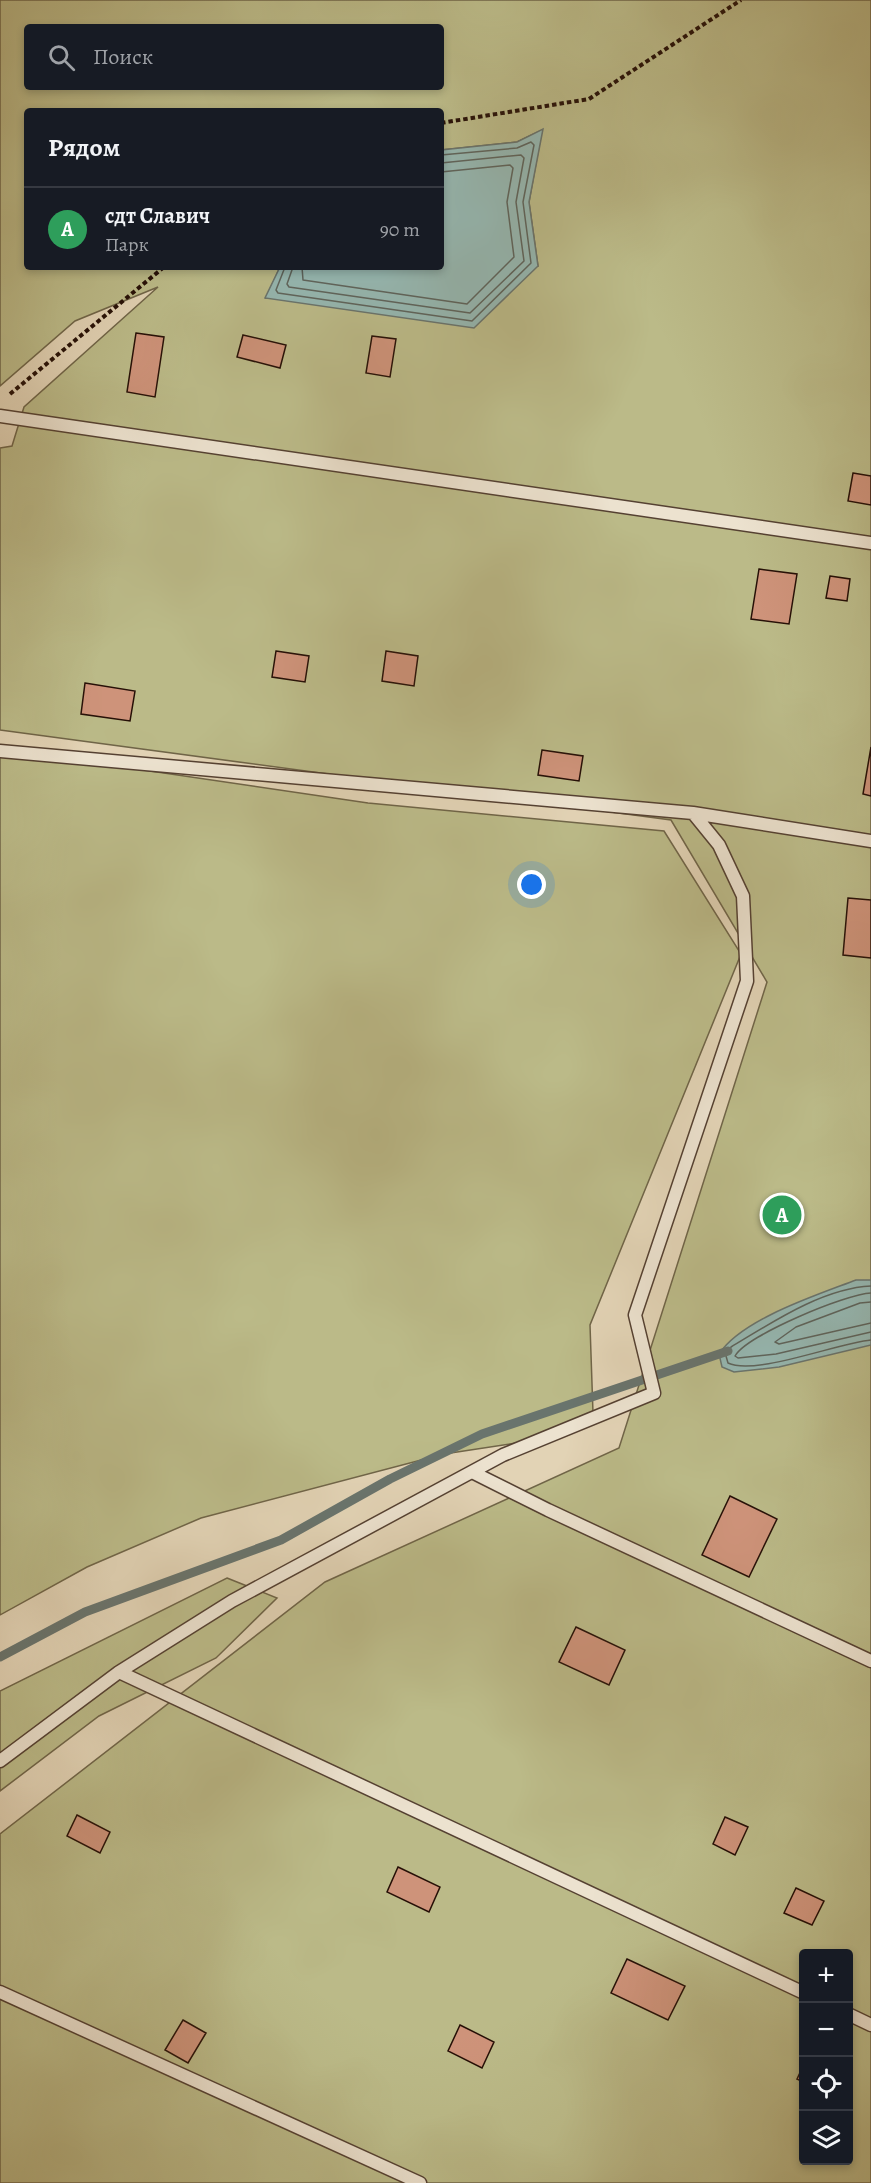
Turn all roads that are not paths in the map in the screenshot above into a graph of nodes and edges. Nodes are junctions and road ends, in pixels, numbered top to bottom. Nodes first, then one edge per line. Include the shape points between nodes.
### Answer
1 (0, 416) edge
2 (871, 543) edge
3 (0, 751) edge
4 (693, 813) junction
5 (871, 841) edge
6 (472, 1472) junction
7 (871, 1661) edge
8 (119, 1672) junction
9 (0, 1761) edge
10 (799, 1991) edge
11 (0, 1992) edge
12 (853, 2016) edge
13 (871, 2025) edge
14 (420, 2183) edge

1 - 2 lane
3 - 4 lane
4 - 5 lane
4 - 6 lane via 719,845 743,896 747,981 635,1315 654,1393 503,1455
6 - 7 lane
6 - 8 lane via 232,1601
8 - 9 lane
8 - 10 lane
11 - 14 lane
12 - 13 lane

